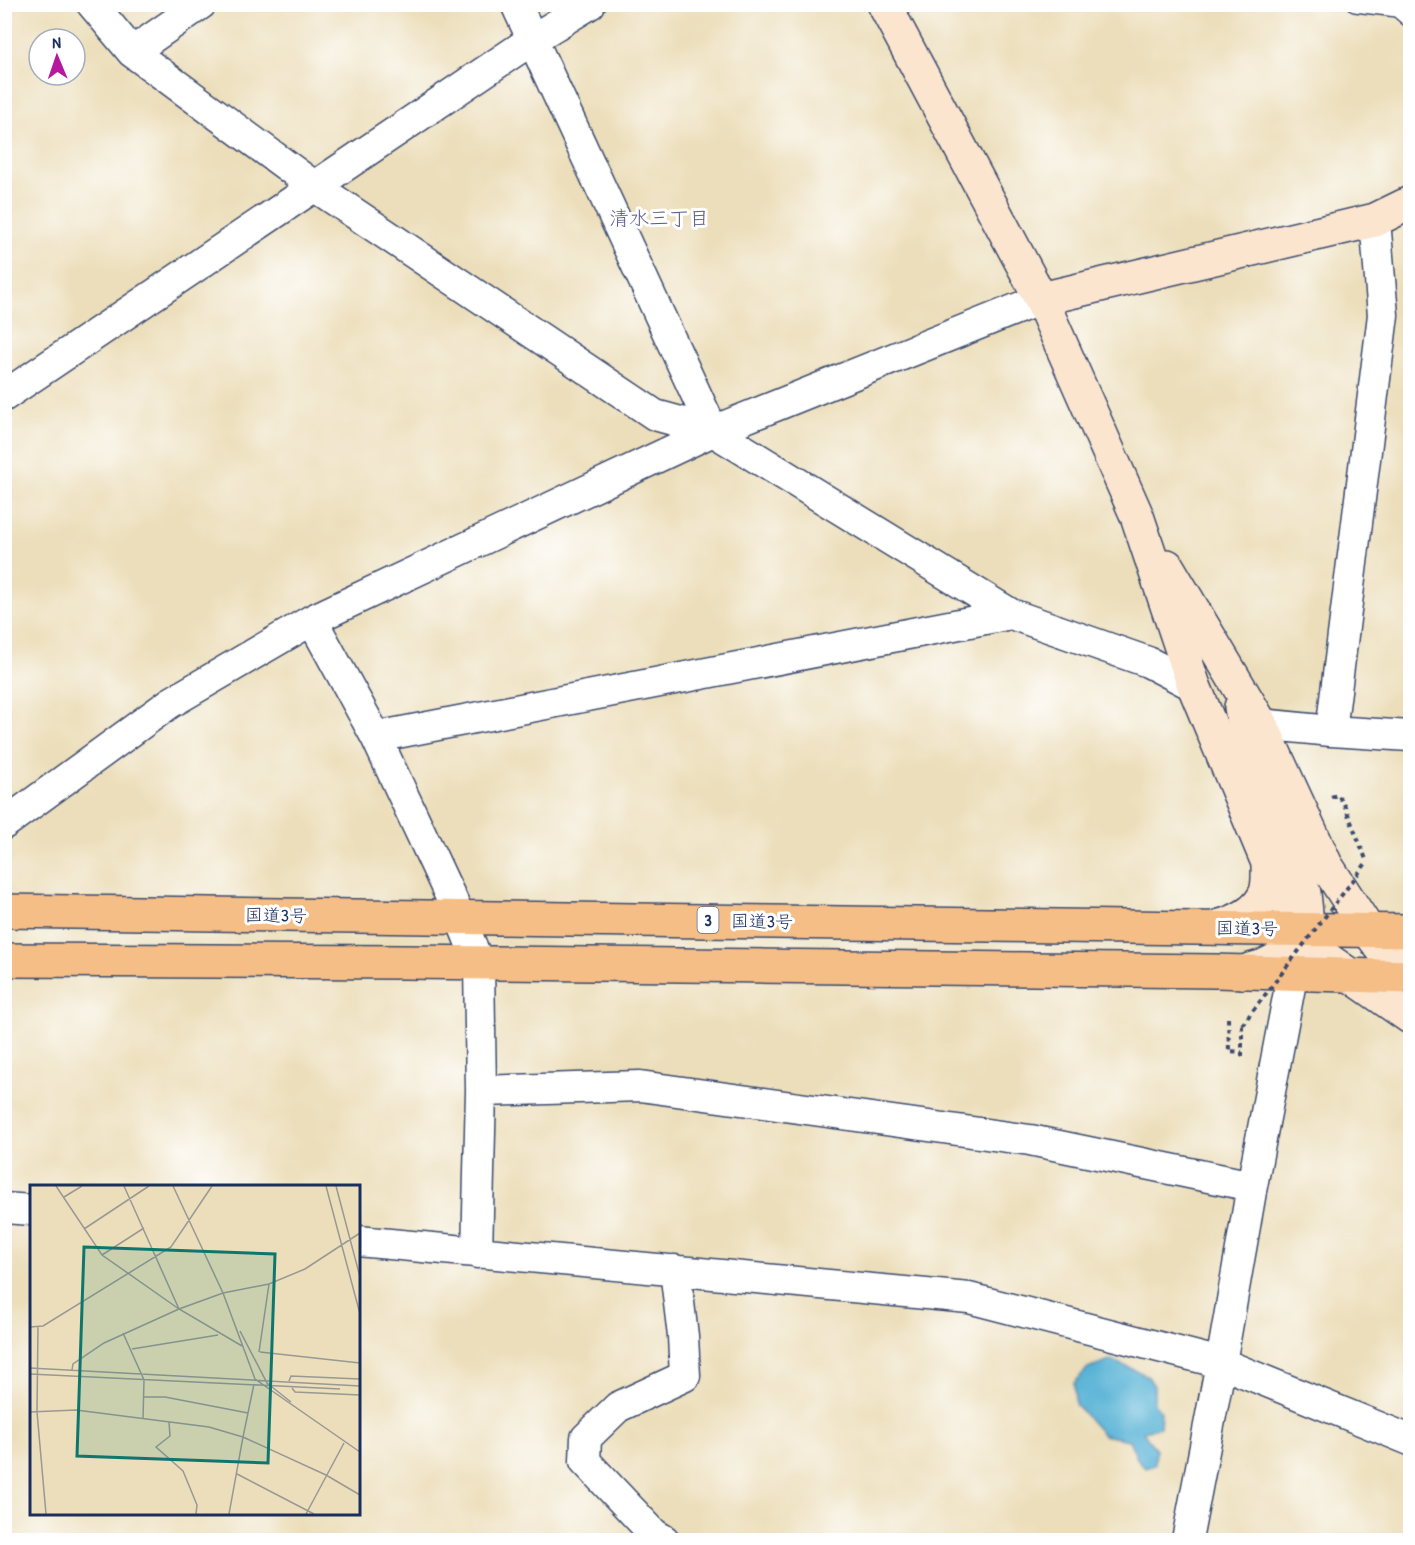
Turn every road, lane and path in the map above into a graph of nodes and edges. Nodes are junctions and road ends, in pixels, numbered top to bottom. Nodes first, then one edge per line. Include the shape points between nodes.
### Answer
1 (92, 4) edge
2 (201, 4) edge
3 (516, 4) edge
4 (590, 4) edge
5 (1355, 4) edge
6 (893, 8) edge
7 (1410, 20) edge
8 (532, 39) junction
9 (132, 52) junction
10 (314, 186) junction
11 (1410, 203) edge
12 (1375, 220) junction
13 (1041, 299) junction
14 (4, 396) edge
15 (713, 431) junction
16 (1137, 516) junction
17 (1011, 614) junction
18 (312, 620) junction
19 (1235, 678) junction
20 (1194, 686) junction
21 (1262, 724) junction
22 (1331, 731) junction
23 (376, 736) junction
24 (1410, 736) edge
25 (1327, 798) dead end
26 (4, 824) edge
27 (1268, 863) junction
28 (4, 911) edge
29 (460, 917) junction
30 (1216, 927) junction
31 (1300, 929) junction
32 (1368, 930) junction
33 (1410, 931) edge
34 (4, 960) edge
35 (479, 964) junction
36 (1244, 972) junction
37 (1293, 974) junction
38 (1349, 975) junction
39 (1410, 976) edge
40 (1410, 1017) edge
41 (1228, 1018) dead end
42 (1242, 1025) dead end
43 (1242, 1052) dead end
44 (481, 1091) junction
45 (1252, 1186) junction
46 (4, 1208) edge
47 (30, 1210) edge
48 (360, 1241) edge
49 (477, 1253) junction
50 (675, 1270) junction
51 (1221, 1363) junction
52 (1410, 1440) edge
53 (664, 1540) edge
54 (1187, 1540) edge

1 - 9 street
2 - 9 street
3 - 8 street
4 - 8 street
5 - 7 lane via 1397,9
6 - 13 street
8 - 10 street
8 - 15 street
9 - 10 street
10 - 14 street
10 - 15 street via 655,415
11 - 12 street
12 - 13 street
12 - 22 street via 1383,315
13 - 15 street
13 - 16 street
15 - 17 street
15 - 18 street
16 - 19 street
16 - 20 street
17 - 20 street via 1148,662
17 - 23 street
18 - 23 street
18 - 26 street via 170,702
19 - 21 street
19 - 31 street via 1252,770 1305,893 1306,914
20 - 27 street
21 - 22 street
21 - 32 street via 1326,864
22 - 24 street
23 - 29 street
25 - 42 path, bridge via 1338,795 1344,804 1367,862
27 - 30 street via 1266,891 1259,904 1234,923
27 - 31 street
28 - 29 highway, 国道3号 / 3
29 - 30 highway, 国道3号 / 3
29 - 35 street
30 - 31 highway, 国道3号 / 3
31 - 32 highway, 国道3号 / 3
31 - 36 street via 1278,960
31 - 37 street
31 - 38 street via 1321,955
32 - 33 highway, 国道3号 / 3
32 - 39 street
34 - 35 highway
35 - 36 highway
35 - 44 street
36 - 37 highway
37 - 38 highway
37 - 45 street
38 - 39 highway
38 - 40 street
41 - 43 path via 1229,1051
44 - 45 street via 640,1086 1030,1140
44 - 49 street
45 - 51 street
46 - 47 street
48 - 49 street
49 - 50 street
50 - 51 street via 969,1298
50 - 53 street via 685,1376 618,1407 586,1438 585,1461
51 - 52 street
51 - 54 street

